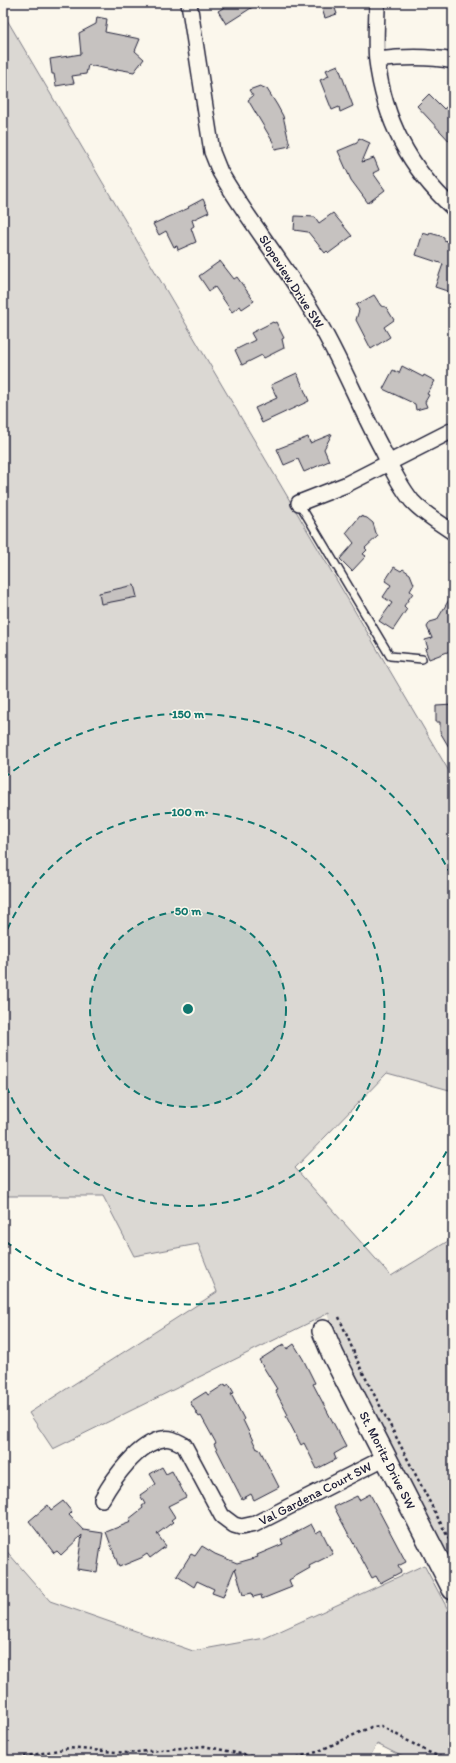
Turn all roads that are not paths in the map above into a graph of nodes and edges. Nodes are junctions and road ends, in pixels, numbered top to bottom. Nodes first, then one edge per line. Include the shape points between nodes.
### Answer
1 (189, 3) edge
2 (377, 3) edge
3 (377, 60) junction
4 (453, 61) edge
5 (453, 208) edge
6 (453, 430) edge
7 (389, 463) junction
8 (299, 503) joint
9 (453, 532) edge
10 (422, 659) dead end
11 (323, 1331) dead end
12 (386, 1457) junction
13 (102, 1500) dead end
14 (453, 1589) edge

1 - 7 street, Slopeview Drive SW via 212,152 220,172 316,317 338,356 368,425
2 - 3 street
3 - 4 street via 414,57
3 - 5 street via 387,110 400,140 425,180
6 - 7 street
7 - 8 street via 345,485
7 - 9 street, Slopeview Drive SW via 413,501
8 - 10 lane via 390,656
11 - 12 street, St. Moritz Drive SW
12 - 13 street, Val Gardena Court SW via 255,1524 241,1527 222,1516 184,1445 165,1438 151,1443 127,1463 112,1481
12 - 14 street, St. Moritz Drive SW

